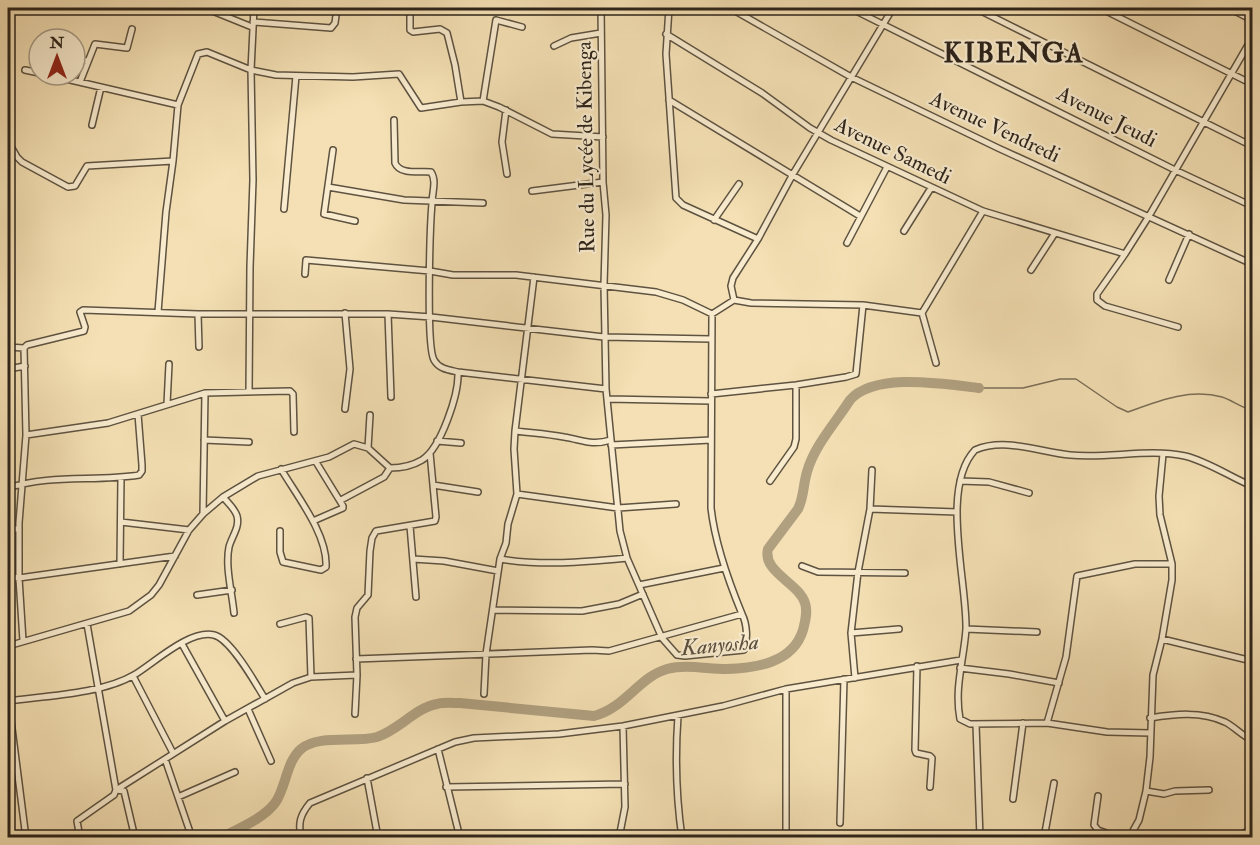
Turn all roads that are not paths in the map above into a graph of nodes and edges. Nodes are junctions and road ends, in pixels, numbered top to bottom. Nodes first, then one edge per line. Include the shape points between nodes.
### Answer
1 (205, 8) edge
2 (254, 8) edge
3 (337, 8) edge
4 (410, 8) edge
5 (601, 8) edge
6 (669, 8) edge
7 (730, 8) edge
8 (850, 8) edge
9 (893, 8) edge
10 (975, 8) edge
11 (1101, 8) edge
12 (1229, 8) edge
13 (1252, 20) edge
14 (883, 24) junction
15 (253, 25) junction
16 (522, 27) dead end
17 (132, 29) dead end
18 (601, 33) junction
19 (666, 34) junction
20 (1252, 38) edge
21 (554, 46) dead end
22 (87, 61) edge
23 (250, 70) junction
24 (1232, 74) junction
25 (296, 76) junction
26 (851, 77) junction
27 (87, 84) edge
28 (1252, 84) edge
29 (101, 87) junction
30 (669, 100) junction
31 (483, 101) junction
32 (461, 102) junction
33 (178, 105) junction
34 (506, 110) junction
35 (394, 120) dead end
36 (1203, 122) junction
37 (92, 125) dead end
38 (818, 133) junction
39 (603, 137) junction
40 (9, 143) dead end
41 (1252, 146) edge
42 (333, 150) dead end
43 (173, 161) junction
44 (887, 168) junction
45 (1175, 170) junction
46 (507, 174) dead end
47 (793, 174) junction
48 (603, 182) junction
49 (739, 184) dead end
50 (328, 187) junction
51 (931, 188) junction
52 (532, 191) dead end
53 (432, 201) junction
54 (483, 203) dead end
55 (1252, 206) edge
56 (285, 209) dead end
57 (983, 211) junction
58 (860, 216) junction
59 (1149, 216) junction
60 (355, 220) dead end
61 (714, 220) junction
62 (904, 231) dead end
63 (1055, 233) junction
64 (1189, 234) junction
65 (758, 239) junction
66 (847, 243) dead end
67 (1125, 254) junction
68 (1252, 264) edge
69 (1031, 270) dead end
70 (430, 271) junction
71 (305, 274) dead end
72 (534, 277) junction
73 (1169, 280) dead end
74 (604, 285) junction
75 (734, 300) junction
76 (863, 305) junction
77 (158, 312) junction
78 (345, 313) junction
79 (198, 314) junction
80 (388, 314) junction
81 (712, 314) junction
82 (922, 314) junction
83 (250, 315) junction
84 (431, 317) junction
85 (1178, 327) dead end
86 (528, 329) junction
87 (604, 337) junction
88 (711, 339) junction
89 (8, 346) edge
90 (199, 347) dead end
91 (24, 348) junction
92 (936, 363) dead end
93 (169, 364) dead end
94 (25, 366) junction
95 (8, 369) edge
96 (458, 372) junction
97 (521, 380) junction
98 (796, 385) junction
99 (606, 389) junction
100 (249, 392) junction
101 (205, 393) junction
102 (391, 397) dead end
103 (711, 397) junction
104 (608, 399) junction
105 (167, 404) junction
106 (345, 409) dead end
107 (138, 414) junction
108 (370, 415) dead end
109 (515, 431) junction
110 (294, 432) dead end
111 (26, 435) junction
112 (204, 440) junction
113 (711, 440) junction
114 (437, 441) junction
115 (249, 442) dead end
116 (461, 443) dead end
117 (611, 443) junction
118 (368, 448) junction
119 (430, 453) junction
120 (1163, 454) junction
121 (316, 462) junction
122 (390, 468) junction
123 (281, 469) junction
124 (872, 470) dead end
125 (122, 477) junction
126 (770, 481) dead end
127 (960, 481) junction
128 (20, 484) junction
129 (433, 486) junction
130 (1252, 486) edge
131 (8, 488) edge
132 (478, 492) dead end
133 (1029, 493) dead end
134 (517, 495) junction
135 (223, 497) junction
136 (341, 500) junction
137 (676, 504) dead end
138 (618, 508) junction
139 (870, 509) junction
140 (957, 512) junction
141 (203, 514) junction
142 (313, 521) junction
143 (121, 522) junction
144 (410, 526) junction
145 (8, 529) edge
146 (18, 529) junction
147 (189, 530) junction
148 (280, 531) dead end
149 (175, 555) junction
150 (627, 558) junction
151 (413, 559) junction
152 (500, 559) junction
153 (120, 564) junction
154 (1172, 564) junction
155 (802, 566) dead end
156 (724, 567) junction
157 (498, 571) junction
158 (858, 572) junction
159 (905, 573) dead end
160 (8, 577) edge
161 (19, 578) junction
162 (639, 585) junction
163 (232, 590) junction
164 (643, 594) junction
165 (197, 595) dead end
166 (416, 597) dead end
167 (493, 610) junction
168 (234, 613) dead end
169 (742, 614) junction
170 (87, 624) junction
171 (280, 624) dead end
172 (899, 629) dead end
173 (966, 629) junction
174 (1037, 632) dead end
175 (851, 633) junction
176 (662, 638) junction
177 (1162, 639) junction
178 (23, 641) junction
179 (182, 644) junction
180 (8, 646) edge
181 (486, 654) junction
182 (356, 659) junction
183 (961, 660) junction
184 (1252, 661) edge
185 (917, 666) junction
186 (960, 668) junction
187 (357, 675) junction
188 (133, 676) junction
189 (311, 677) junction
190 (855, 678) junction
191 (843, 679) junction
192 (1059, 683) junction
193 (99, 688) junction
194 (786, 689) junction
195 (484, 694) dead end
196 (8, 697) edge
197 (265, 699) junction
198 (8, 701) edge
199 (248, 709) junction
200 (355, 714) dead end
201 (678, 716) junction
202 (1150, 718) junction
203 (225, 721) junction
204 (1023, 723) junction
205 (1047, 723) junction
206 (976, 724) junction
207 (623, 726) junction
208 (1150, 733) junction
209 (1252, 740) edge
210 (438, 749) junction
211 (173, 753) junction
212 (165, 759) junction
213 (271, 761) dead end
214 (235, 772) dead end
215 (367, 778) junction
216 (1054, 783) dead end
217 (625, 784) junction
218 (446, 787) junction
219 (930, 787) dead end
220 (116, 790) junction
221 (1209, 790) dead end
222 (1146, 791) junction
223 (1098, 796) dead end
224 (178, 797) junction
225 (1013, 799) dead end
226 (840, 823) dead end
227 (1252, 829) edge
228 (26, 837) edge
229 (80, 837) edge
230 (135, 837) edge
231 (192, 837) edge
232 (302, 837) edge
233 (378, 837) edge
234 (460, 837) edge
235 (619, 837) edge
236 (682, 837) edge
237 (786, 837) edge
238 (980, 837) edge
239 (1044, 837) edge
240 (1120, 837) edge
241 (1129, 837) edge
242 (1234, 837) edge

1 - 15 street
2 - 15 street
3 - 15 street via 331,28
4 - 32 street via 410,30 440,29 447,33
5 - 18 street, Rue du Lycée de Kibenga
6 - 19 street
7 - 26 street, Avenue Vendredi
8 - 14 street, Avenue Jeudi
9 - 14 street
10 - 36 street
11 - 24 street
12 - 13 street
14 - 26 street
14 - 45 street, Avenue Jeudi
15 - 23 street
16 - 31 street via 496,20
17 - 22 street via 127,48 94,44
18 - 21 street via 571,38
18 - 39 street, Rue du Lycée de Kibenga
19 - 30 street
19 - 38 street, Avenue Samedi
20 - 24 street
23 - 25 street
23 - 33 street via 201,52
23 - 83 street
24 - 28 street
24 - 36 street
25 - 32 street via 399,74 420,108
25 - 56 street
26 - 38 street
26 - 59 street, Avenue Vendredi
27 - 29 street
29 - 33 street
29 - 37 street
30 - 47 street
30 - 61 street via 676,198 682,205
31 - 32 street
31 - 34 street
33 - 43 street
34 - 39 street via 555,135
34 - 46 street via 502,142
35 - 53 street via 395,165 401,170 432,173
36 - 41 street
36 - 45 street
38 - 44 street, Avenue Samedi
38 - 47 street
39 - 48 street, Rue du Lycée de Kibenga
40 - 43 street via 22,162 68,187 75,186 87,166
42 - 50 street
43 - 77 street
44 - 51 street, Avenue Samedi
44 - 58 street
45 - 55 street, Avenue Jeudi
45 - 59 street
47 - 58 street
47 - 65 street
48 - 52 street
48 - 74 street, Rue du Lycée de Kibenga
49 - 61 street
50 - 53 street
50 - 60 street via 324,214
51 - 57 street, Avenue Samedi
51 - 62 street
53 - 54 street
53 - 70 street
57 - 63 street, Avenue Samedi
57 - 82 street
58 - 66 street
59 - 64 street, Avenue Vendredi
59 - 67 street
61 - 65 street
63 - 67 street, Avenue Samedi
63 - 69 street
64 - 68 street, Avenue Vendredi
64 - 73 street
65 - 75 street via 733,278
67 - 85 street via 1096,297 1099,303
70 - 71 street via 306,260
70 - 72 street
70 - 84 street
72 - 74 street
72 - 86 street
74 - 81 street via 656,292
74 - 87 street, Rue du Lycée de Kibenga
75 - 76 street
75 - 81 street
76 - 82 street
76 - 98 street via 856,374
77 - 79 street
77 - 91 street via 83,310 80,312 84,331
78 - 80 street
78 - 83 street
78 - 106 street via 350,369
79 - 83 street
79 - 90 street
80 - 84 street
80 - 102 street
81 - 88 street
82 - 92 street
83 - 100 street
84 - 86 street
84 - 96 street via 433,359 445,369
86 - 87 street
86 - 97 street
87 - 88 street
87 - 99 street, Rue du Lycée de Kibenga
88 - 103 street
89 - 91 street
91 - 94 street
93 - 105 street
94 - 95 street
94 - 111 street
96 - 97 street
96 - 114 street via 456,394
97 - 99 street
97 - 109 street
98 - 103 street
98 - 126 street via 794,447
99 - 104 street, Rue du Lycée de Kibenga
100 - 101 street
100 - 110 street via 292,392
101 - 105 street
101 - 112 street
103 - 104 street
103 - 113 street
104 - 117 street, Rue du Lycée de Kibenga
105 - 107 street
107 - 111 street via 108,423
107 - 125 street via 142,471
108 - 118 street
109 - 117 street
109 - 134 street
111 - 128 street
112 - 115 street
112 - 141 street
113 - 117 street
113 - 156 street via 712,524
114 - 116 street
114 - 119 street
117 - 138 street, Rue du Lycée de Kibenga
118 - 121 street via 354,444
118 - 122 street
119 - 122 street via 411,465
119 - 129 street
120 - 127 street via 1085,456 1020,446 981,447 969,456
120 - 130 street via 1200,461
120 - 154 street via 1160,515
121 - 123 street
121 - 136 street
122 - 136 street via 384,477
123 - 135 street via 258,476
123 - 142 street
124 - 139 street
125 - 128 street
125 - 143 street
127 - 133 street via 989,482
127 - 140 street
128 - 131 street
128 - 146 street
129 - 132 street
129 - 144 street via 435,521
134 - 138 street
134 - 152 street
135 - 141 street
135 - 163 street via 238,520 229,549
136 - 142 street via 343,508
137 - 138 street
138 - 150 street, Rue du Lycée de Kibenga
139 - 140 street
139 - 158 street
140 - 173 street
141 - 147 street
142 - 148 street via 324,549 324,569 283,562
143 - 147 street
143 - 153 street
144 - 151 street
144 - 182 street via 376,531 372,538 368,595 355,617
145 - 146 street
146 - 161 street
147 - 149 street
149 - 153 street
149 - 170 street via 159,585 141,604
150 - 152 street via 554,563
150 - 162 street, Rue du Lycée de Kibenga
151 - 157 street
151 - 166 street
152 - 157 street
153 - 161 street
154 - 177 street
154 - 192 street via 1135,564 1077,576
155 - 158 street via 818,572
156 - 162 street
156 - 169 street
157 - 167 street
158 - 159 street
158 - 175 street
160 - 161 street
161 - 178 street
162 - 164 street, Rue du Lycée de Kibenga
163 - 165 street
163 - 168 street
164 - 167 street via 619,604 582,611
164 - 176 street, Rue du Lycée de Kibenga
167 - 181 street
169 - 176 street
169 - 176 street via 746,621 744,650 677,655
170 - 178 street
170 - 193 street
171 - 189 street via 309,618
172 - 175 street
173 - 174 street
173 - 183 street
175 - 190 street
176 - 181 street via 609,651
177 - 184 street
177 - 202 street via 1153,675
178 - 180 street
179 - 188 street
179 - 197 street via 197,635 217,635 227,642
179 - 203 street
181 - 182 street
181 - 195 street
182 - 187 street
183 - 185 street
183 - 186 street
185 - 190 street
185 - 219 street via 915,750 932,758
186 - 192 street
186 - 206 street via 960,719
187 - 189 street
187 - 200 street
188 - 193 street
188 - 211 street
189 - 197 street
190 - 191 street
191 - 194 street
191 - 226 street
192 - 205 street
193 - 198 street
193 - 220 street
194 - 201 street
194 - 237 street
196 - 198 street
197 - 199 street
198 - 228 street
199 - 203 street
199 - 213 street
201 - 207 street
201 - 236 street via 677,794
202 - 208 street
202 - 209 street via 1207,716
203 - 211 street
204 - 205 street
204 - 206 street
204 - 225 street
205 - 208 street via 1107,732
206 - 238 street
207 - 210 street via 474,738
207 - 217 street
208 - 222 street
210 - 215 street
210 - 218 street
211 - 212 street
212 - 220 street
212 - 224 street
214 - 224 street
215 - 232 street via 310,803 299,820
215 - 233 street
216 - 239 street
217 - 218 street
217 - 235 street
218 - 234 street
220 - 229 street via 77,821
220 - 230 street via 124,791
221 - 222 street via 1164,794
222 - 241 street via 1139,820
223 - 240 street via 1094,825
224 - 231 street
227 - 242 street

